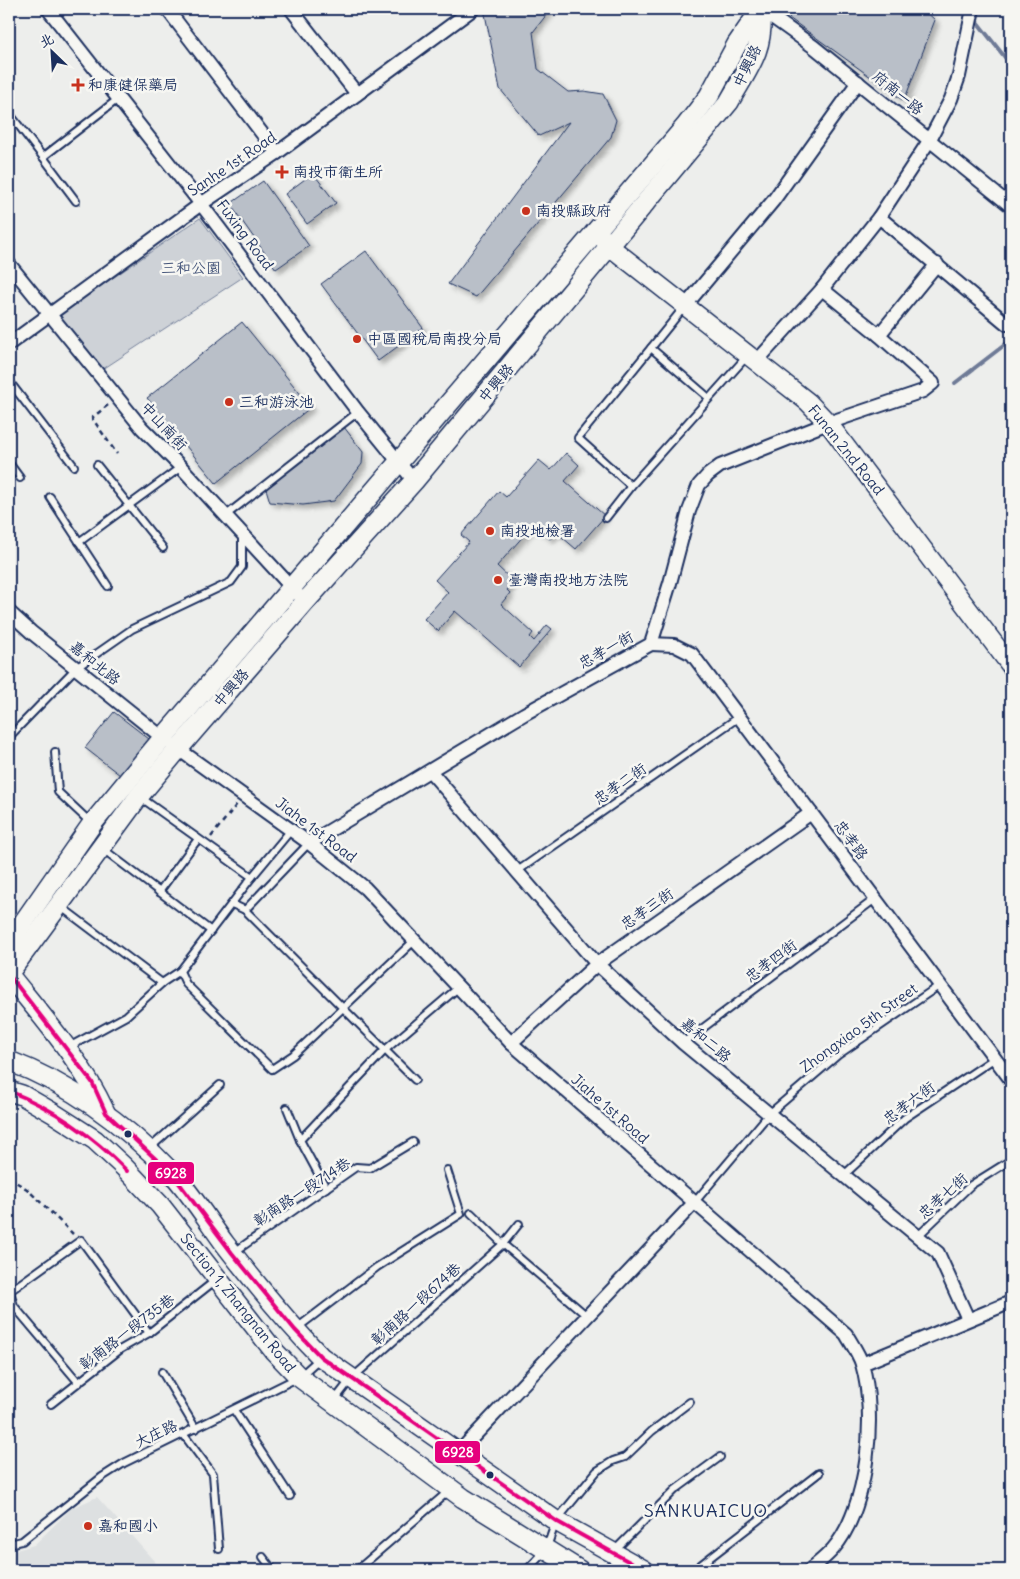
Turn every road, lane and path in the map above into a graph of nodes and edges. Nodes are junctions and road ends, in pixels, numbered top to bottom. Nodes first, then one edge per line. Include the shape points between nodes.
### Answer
1 (48, 9) edge
2 (167, 9) edge
3 (291, 9) edge
4 (473, 9) edge
5 (761, 9) edge
6 (973, 9) edge
7 (858, 82) junction
8 (357, 94) junction
9 (118, 99) junction
10 (9, 113) edge
11 (685, 127) junction
12 (700, 139) junction
13 (929, 139) junction
14 (277, 153) junction
15 (43, 158) junction
16 (1009, 198) edge
17 (76, 200) dead end
18 (201, 204) junction
19 (879, 217) junction
20 (597, 232) junction
21 (609, 246) junction
22 (9, 264) edge
23 (937, 264) junction
24 (822, 289) junction
25 (686, 305) junction
26 (48, 315) junction
27 (1007, 324) dead end
28 (879, 334) junction
29 (9, 344) edge
30 (651, 348) junction
31 (753, 358) junction
32 (9, 381) edge
33 (117, 398) junction
34 (709, 398) junction
35 (358, 412) junction
36 (828, 423) junction
37 (117, 454) dead end
38 (9, 463) edge
39 (399, 463) junction
40 (97, 465) dead end
41 (74, 466) dead end
42 (182, 467) junction
43 (20, 478) dead end
44 (414, 482) junction
45 (631, 486) junction
46 (50, 497) dead end
47 (131, 506) junction
48 (225, 516) junction
49 (606, 518) dead end
50 (242, 534) junction
51 (79, 542) junction
52 (163, 548) dead end
53 (108, 586) dead end
54 (291, 589) junction
55 (305, 602) junction
56 (9, 612) edge
57 (651, 644) junction
58 (1011, 666) edge
59 (76, 668) junction
60 (739, 717) junction
61 (9, 737) edge
62 (163, 738) junction
63 (179, 748) junction
64 (55, 752) dead end
65 (430, 772) junction
66 (139, 796) junction
67 (244, 796) junction
68 (811, 813) junction
69 (92, 824) junction
70 (291, 830) junction
71 (198, 839) junction
72 (309, 842) junction
73 (205, 844) junction
74 (101, 847) junction
75 (516, 872) junction
76 (252, 877) junction
77 (159, 892) junction
78 (875, 899) junction
79 (232, 904) junction
80 (59, 905) junction
81 (246, 910) junction
82 (211, 931) junction
83 (414, 940) junction
84 (9, 943) edge
85 (597, 964) junction
86 (180, 971) junction
87 (9, 974) edge
88 (162, 983) junction
89 (940, 985) junction
90 (459, 987) junction
91 (342, 1008) junction
92 (511, 1043) junction
93 (682, 1043) junction
94 (67, 1048) junction
95 (385, 1050) junction
96 (995, 1058) junction
97 (9, 1061) edge
98 (415, 1080) dead end
99 (1011, 1080) edge
100 (220, 1086) dead end
101 (9, 1091) edge
102 (287, 1108) dead end
103 (106, 1113) junction
104 (769, 1114) junction
105 (300, 1140) junction
106 (413, 1142) dead end
107 (147, 1151) junction
108 (1011, 1160) edge
109 (447, 1170) dead end
110 (844, 1175) junction
111 (9, 1178) edge
112 (326, 1188) junction
113 (694, 1203) junction
114 (472, 1213) dead end
115 (519, 1224) dead end
116 (919, 1235) junction
117 (81, 1240) junction
118 (503, 1244) junction
119 (232, 1253) junction
120 (216, 1280) junction
121 (1011, 1302) edge
122 (587, 1316) junction
123 (968, 1319) junction
124 (295, 1330) junction
125 (149, 1333) junction
126 (321, 1356) junction
127 (862, 1364) junction
128 (162, 1372) dead end
129 (299, 1378) junction
130 (351, 1379) junction
131 (79, 1383) junction
132 (690, 1402) dead end
133 (51, 1404) dead end
134 (332, 1404) junction
135 (234, 1410) junction
136 (196, 1429) junction
137 (184, 1435) junction
138 (458, 1453) junction
139 (720, 1457) dead end
140 (819, 1474) dead end
141 (451, 1489) junction
142 (290, 1496) dead end
143 (556, 1521) junction
144 (9, 1544) edge
145 (218, 1549) dead end
146 (546, 1550) junction
147 (612, 1553) junction
148 (263, 1557) dead end
149 (273, 1570) edge
150 (357, 1570) edge
151 (528, 1570) edge
152 (579, 1570) edge
153 (644, 1570) edge
154 (694, 1570) edge
155 (810, 1570) edge

1 - 9 street, Fuxing Road
2 - 14 street
3 - 8 street
4 - 8 street, Sanhe 1st Road
5 - 7 street, 府南一路
5 - 11 main road, 中興路 via 708,96
5 - 12 main road, 中興路 via 762,34 756,54 729,102
6 - 13 street via 960,76
7 - 13 street, 府南一路
7 - 25 street via 773,201
8 - 14 street, Sanhe 1st Road
9 - 15 lane
9 - 18 street, Fuxing Road
10 - 15 lane
11 - 12 main road
11 - 20 main road, 中興路
12 - 21 main road, 中興路
13 - 16 street, 府南一路
13 - 19 street
14 - 18 street, Sanhe 1st Road
15 - 17 lane
18 - 26 street, Sanhe 1st Road
18 - 35 street, Fuxing Road
19 - 23 street
19 - 24 street
20 - 21 street, Funan 2nd Road
20 - 39 main road, 中興路
21 - 25 street, Funan 2nd Road
21 - 44 main road, 中興路
22 - 26 street, 中山南街
23 - 27 street
23 - 28 street
24 - 28 street
24 - 31 street
25 - 30 lane
25 - 31 street, Funan 2nd Road
26 - 29 street, Sanhe 1st Road
26 - 33 street, 中山南街
28 - 36 street, 忠孝一街 via 932,383 924,391
30 - 34 lane
30 - 45 lane via 578,438
31 - 34 lane
31 - 36 street, Funan 2nd Road via 808,402
32 - 41 lane
33 - 37 path via 92,418
33 - 42 street, 中山南街
34 - 45 lane
35 - 39 street, Fuxing Road
35 - 48 lane
36 - 57 street, 忠孝一街 via 720,466 699,485
36 - 58 street, Funan 2nd Road
38 - 43 lane
39 - 44 street, Fuxing Road
39 - 54 main road, 中興路
40 - 47 lane
42 - 47 lane
42 - 48 street, 中山南街
44 - 55 main road, 中興路
45 - 49 lane
46 - 51 lane
47 - 51 lane
47 - 52 lane
48 - 50 street, 中山南街
50 - 54 street, 中山南街
50 - 59 lane via 242,567 231,582 132,629
51 - 53 lane
54 - 55 street, 中山南街
54 - 62 main road, 中興路
55 - 63 main road, 中興路
56 - 59 street, 嘉和北路
57 - 60 street, 忠孝路 via 674,645 692,654
57 - 65 street, 忠孝一街 via 524,714
59 - 61 lane
59 - 62 street, 嘉和北路
60 - 68 street, 忠孝路
60 - 75 lane, 忠孝二街
62 - 63 street, Jiahe 1st Road
62 - 69 main road, 中興路
63 - 66 main road, 中興路
63 - 67 street, Jiahe 1st Road
64 - 69 lane via 58,792
65 - 72 street, 忠孝一街
65 - 75 street, 嘉和二路
66 - 71 lane
66 - 74 main road, 中興路
67 - 70 street, Jiahe 1st Road
67 - 73 path
68 - 78 street, 忠孝路
68 - 85 street, 忠孝三街
69 - 84 main road, 中興路
70 - 72 street, Jiahe 1st Road
70 - 76 lane
71 - 73 lane
71 - 77 lane
72 - 81 lane
72 - 83 street, Jiahe 1st Road via 365,888
73 - 76 lane
74 - 77 lane
74 - 80 main road, 中興路
75 - 85 street, 嘉和二路
76 - 79 lane
77 - 82 lane
78 - 89 street, 忠孝路
78 - 93 lane, 忠孝四街
79 - 81 lane
79 - 82 lane
80 - 87 main road, 中興路
80 - 88 lane
81 - 91 lane
82 - 86 lane
83 - 90 street, Jiahe 1st Road
83 - 91 lane
85 - 92 street, 忠孝三街
85 - 93 street, 嘉和二路
86 - 88 lane
86 - 91 lane via 186,984 272,1069 293,1055
87 - 94 main road, Section 1, Zhangnan Road
88 - 94 lane via 126,1016
89 - 96 street, 忠孝路
89 - 104 lane, Zhongxiao 5th Street via 838,1055
90 - 92 street, Jiahe 1st Road
90 - 95 lane
91 - 95 lane
92 - 113 street, Jiahe 1st Road
93 - 104 street, 嘉和二路
94 - 103 main road, Section 1, Zhangnan Road via 92,1082
95 - 98 lane
95 - 105 lane
96 - 99 street, 忠孝路
96 - 110 lane, 忠孝六街 via 905,1118
97 - 103 main road, Section 1, Zhangnan Road via 66,1087
100 - 107 lane
101 - 120 main road, Section 1, Zhangnan Road via 22,1095 95,1140 160,1205
102 - 105 lane
103 - 107 main road, Section 1, Zhangnan Road
104 - 110 street, 嘉和二路
104 - 113 lane, Zhongxiao 5th Street
105 - 112 lane
106 - 112 lane, 彰南路一段714巷 via 370,1168 356,1167
107 - 119 main road, Section 1, Zhangnan Road via 173,1175
108 - 116 lane, 忠孝七街 via 971,1185
109 - 124 lane via 461,1214 377,1267
110 - 116 street, 嘉和二路
111 - 117 path via 28,1189
112 - 119 lane, 彰南路一段714巷
113 - 122 street
113 - 127 street, Jiahe 1st Road via 846,1334
114 - 118 lane
115 - 118 lane, 彰南路一段674巷
116 - 123 street, 嘉和二路 via 942,1260
117 - 125 lane
117 - 131 lane via 10,1291 14,1306
118 - 122 lane
118 - 130 lane, 彰南路一段674巷
119 - 124 main road, Section 1, Zhangnan Road
120 - 125 lane, 彰南路一段735巷
120 - 129 main road, Section 1, Zhangnan Road
121 - 123 street
122 - 138 street
123 - 127 street
124 - 126 main road, Section 1, Zhangnan Road
125 - 131 lane, 彰南路一段735巷 via 121,1349
126 - 129 lane, 大庄路
126 - 130 main road, Section 1, Zhangnan Road
127 - 155 street, Jiahe 1st Road via 868,1402 864,1472 857,1500 833,1548
128 - 136 lane
129 - 134 main road, Section 1, Zhangnan Road
129 - 135 lane, 大庄路
130 - 134 lane, 彰南路一段674巷
130 - 138 main road, Section 1, Zhangnan Road
131 - 133 lane, 彰南路一段735巷
132 - 143 lane via 625,1457 597,1471
134 - 141 main road, Section 1, Zhangnan Road
135 - 136 lane, 大庄路
135 - 142 lane
136 - 137 lane, 大庄路
137 - 144 lane, 大庄路 via 124,1463 22,1541
137 - 145 lane via 213,1474
138 - 143 main road, Section 1, Zhangnan Road
139 - 147 lane via 675,1490
140 - 154 lane
141 - 146 main road, Section 1, Zhangnan Road
141 - 150 lane
143 - 146 lane
143 - 147 main road, Section 1, Zhangnan Road
146 - 151 lane
146 - 152 main road, Section 1, Zhangnan Road
147 - 153 main road, Section 1, Zhangnan Road
148 - 149 lane

